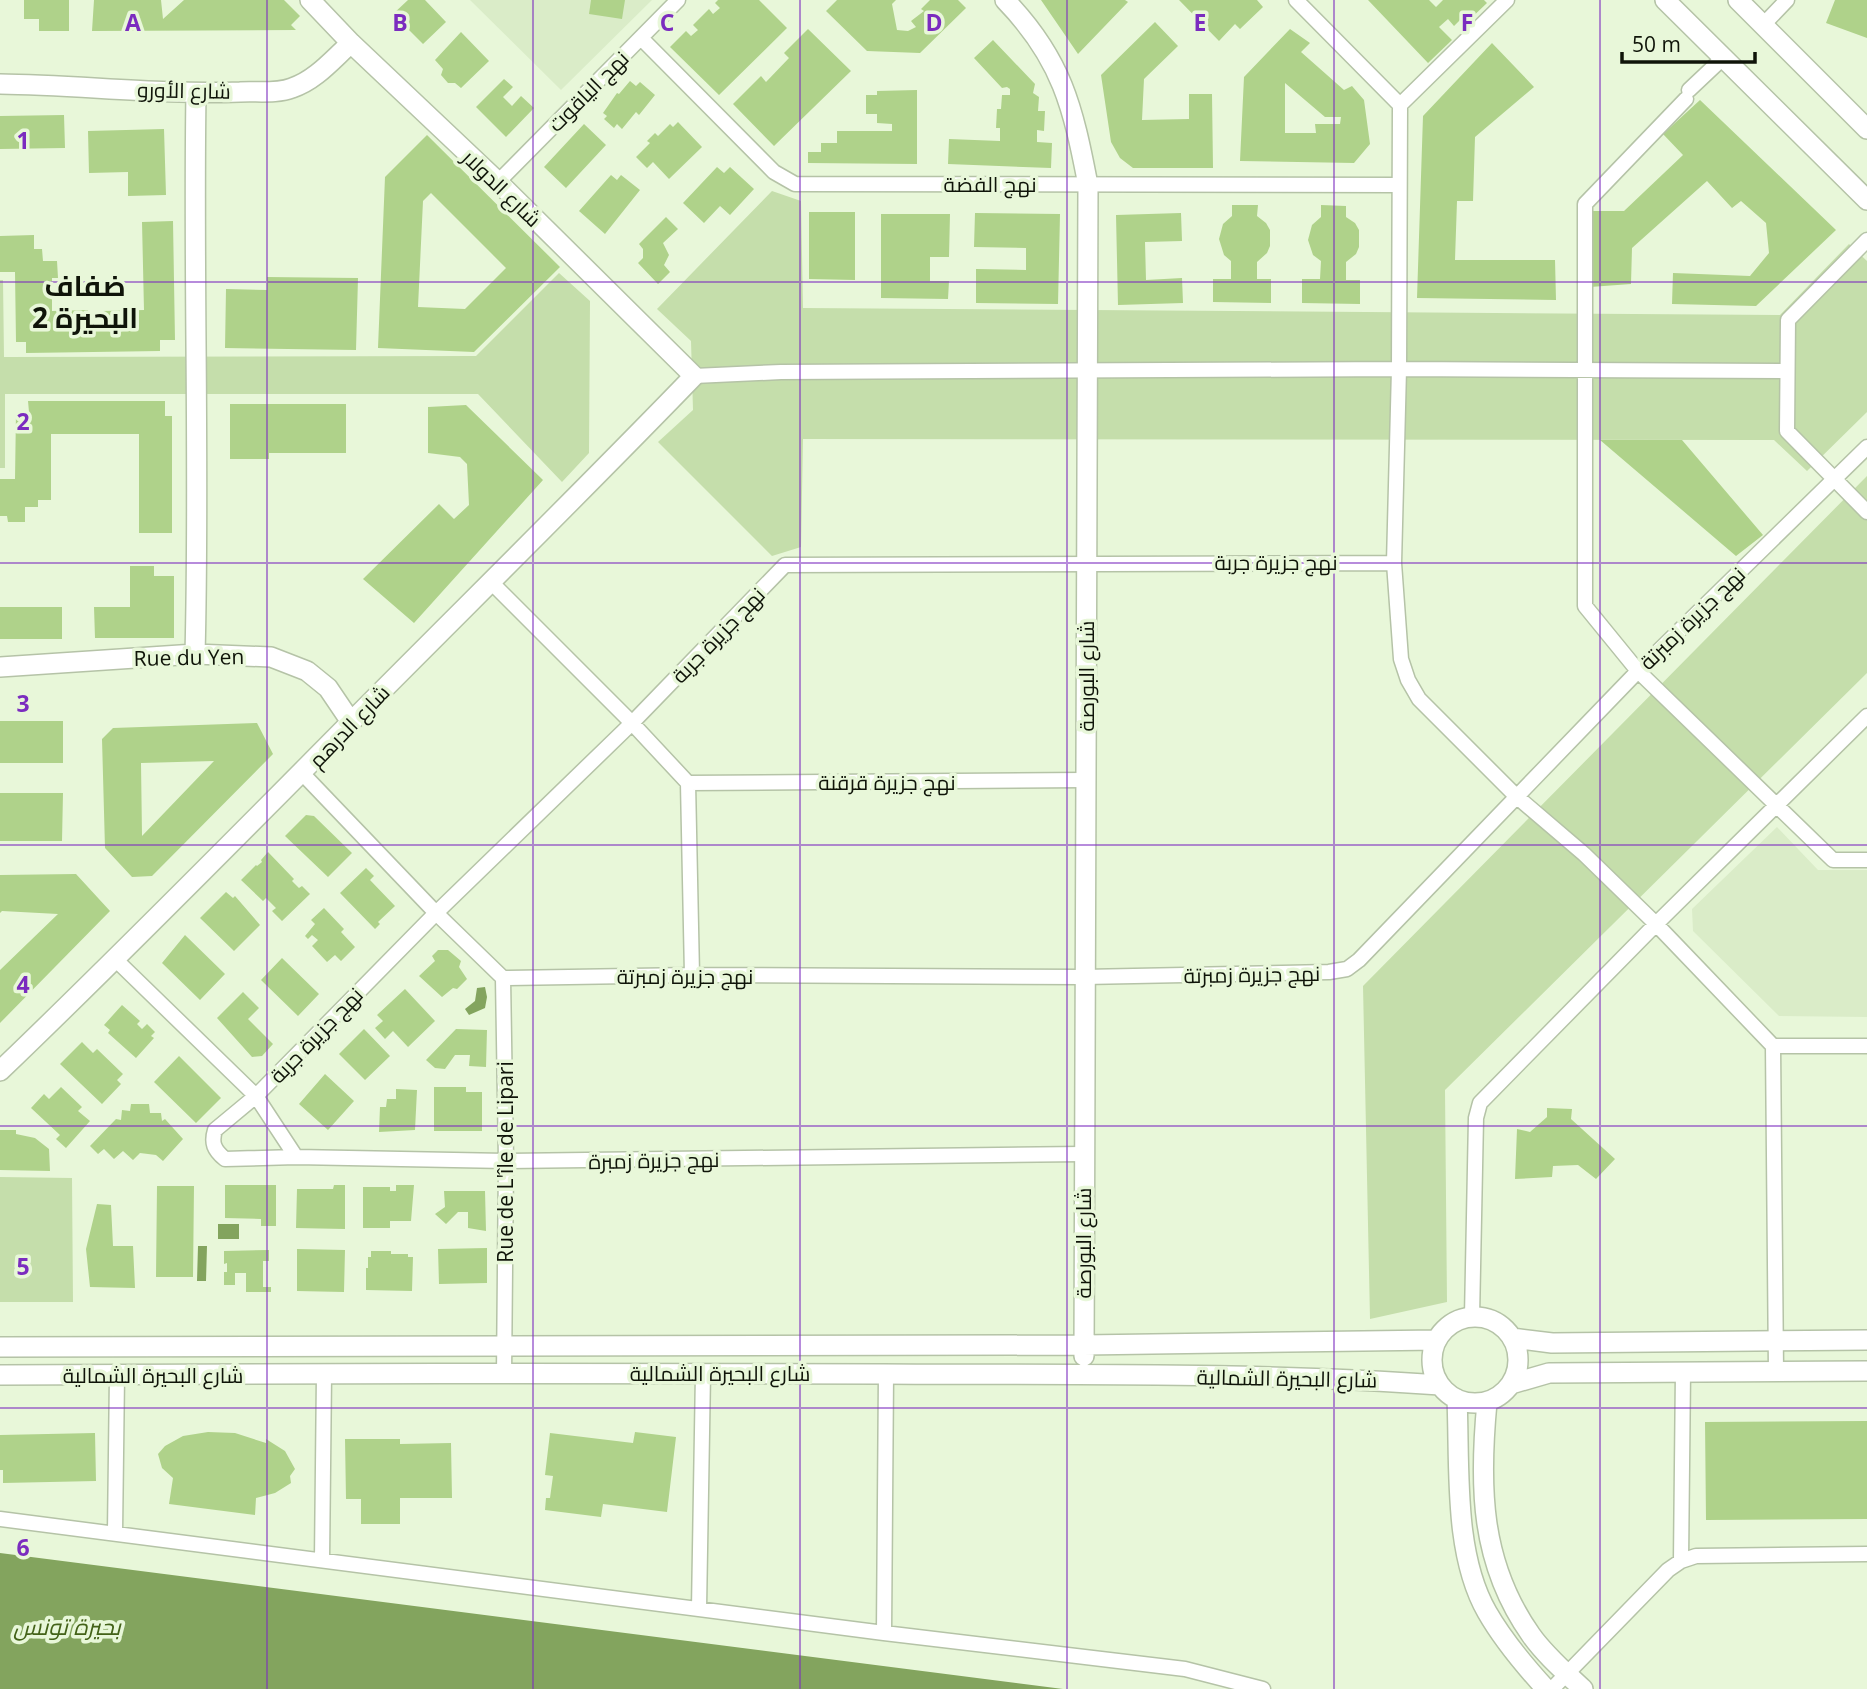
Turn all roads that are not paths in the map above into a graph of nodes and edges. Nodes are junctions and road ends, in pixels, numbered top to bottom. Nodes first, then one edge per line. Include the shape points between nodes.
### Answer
1 (310, 0) edge
2 (678, 0) edge
3 (1005, 0) edge
4 (1297, 0) edge
5 (1507, 0) edge
6 (1665, 0) edge
7 (1738, 0) edge
8 (1787, 0) edge
9 (1763, 25) junction
10 (640, 38) junction
11 (351, 43) junction
12 (1724, 57) junction
13 (0, 84) edge
14 (196, 94) junction
15 (1400, 106) junction
16 (1867, 129) edge
17 (498, 183) junction
18 (1088, 185) junction
19 (1399, 185) junction
20 (1867, 200) edge
21 (1867, 240) edge
22 (1399, 369) junction
23 (1585, 370) junction
24 (1086, 371) junction
25 (1787, 371) junction
26 (694, 376) junction
27 (1867, 447) edge
28 (1835, 478) junction
29 (1867, 512) edge
30 (1087, 562) junction
31 (1394, 562) junction
32 (492, 583) junction
33 (195, 654) junction
34 (0, 667) edge
35 (1638, 671) junction
36 (1867, 716) edge
37 (351, 722) junction
38 (632, 723) junction
39 (302, 773) junction
40 (1086, 780) junction
41 (688, 783) junction
42 (1516, 796) junction
43 (1777, 805) junction
44 (1867, 860) edge
45 (436, 913) junction
46 (1656, 924) junction
47 (116, 960) junction
48 (692, 975) junction
49 (1084, 977) junction
50 (503, 978) junction
51 (1773, 1046) junction
52 (1867, 1046) edge
53 (0, 1072) edge
54 (256, 1096) junction
55 (1083, 1154) junction
56 (296, 1157) junction
57 (225, 1158) joint
58 (506, 1161) junction
59 (1472, 1317) junction
60 (1512, 1338) junction
61 (1437, 1340) junction
62 (1776, 1340) junction
63 (1867, 1340) edge
64 (1084, 1345) junction
65 (0, 1347) edge
66 (505, 1347) junction
67 (1683, 1371) junction
68 (1776, 1371) junction
69 (1867, 1371) edge
70 (703, 1373) junction
71 (324, 1374) junction
72 (886, 1374) junction
73 (1083, 1374) junction
74 (117, 1375) junction
75 (504, 1375) junction
76 (0, 1376) edge
77 (1511, 1384) junction
78 (1440, 1385) junction
79 (1457, 1399) junction
80 (1487, 1402) junction
81 (0, 1518) edge
82 (115, 1533) junction
83 (1867, 1554) edge
84 (322, 1560) junction
85 (1681, 1561) junction
86 (699, 1609) junction
87 (884, 1633) junction
88 (1567, 1674) junction
89 (1263, 1689) edge
90 (1546, 1689) edge
91 (1552, 1689) edge
92 (1583, 1689) edge

1 - 11 street, شارع الدولار
2 - 10 street, نهج الياقوت
3 - 18 street, شارع البورصة via 1044,48 1062,80
4 - 15 street
5 - 15 street
6 - 12 street
7 - 9 street
8 - 9 street
9 - 16 street
10 - 17 street, نهج الياقوت
10 - 18 street, نهج الفضة via 774,172 794,184
11 - 14 street, شارع الأورو via 318,74 289,90
11 - 17 street, شارع الدولار
12 - 20 street
12 - 23 street via 1585,204
13 - 14 street, شارع الأورو
14 - 33 street
15 - 19 street
17 - 26 street, شارع الدولار
18 - 19 street, نهج الفضة
18 - 24 street, شارع البورصة
19 - 22 street
21 - 25 street via 1788,320
22 - 23 street
22 - 24 street
22 - 31 street
23 - 25 street
23 - 35 street via 1585,606
24 - 26 street
24 - 30 street, شارع البورصة
25 - 28 street via 1787,431
26 - 32 street, شارع الدرهم
27 - 28 street, نهج جزيرة زمبرتة
28 - 29 street
28 - 35 street, نهج جزيرة زمبرتة
30 - 31 street, نهج جزيرة جربة
30 - 38 street, نهج جزيرة جربة via 785,565
30 - 40 street, شارع البورصة
31 - 42 street via 1401,659 1408,680 1419,699
32 - 37 street, شارع الدرهم
32 - 38 street
33 - 34 street, Rue du Yen
33 - 37 street, Rue du Yen via 271,657 307,671 328,688
35 - 42 street, نهج جزيرة زمبرتة
35 - 43 street
36 - 43 street
37 - 39 street, شارع الدرهم
38 - 41 street
38 - 45 street, نهج جزيرة جربة
39 - 45 street
39 - 47 street, شارع الدرهم
40 - 41 street, نهج جزيرة قرقنة
40 - 49 street, شارع البورصة
41 - 48 street
42 - 46 street
42 - 49 street, نهج جزيرة زمبرتة via 1347,969
43 - 44 street via 1833,860
43 - 46 street
45 - 50 street
45 - 54 street, نهج جزيرة جربة
46 - 51 street
46 - 59 street via 1480,1103
47 - 53 street, شارع الدرهم
47 - 54 street
48 - 49 street, نهج جزيرة زمبرتة
48 - 50 street, نهج جزيرة زمبرتة
49 - 55 street, شارع البورصة
50 - 58 street, Rue de L'île de Lipari
51 - 52 street
51 - 62 street
54 - 56 street
54 - 57 street, نهج جزيرة جربة via 215,1130 214,1147
55 - 58 street, نهج جزيرة زمبرة
55 - 64 street, شارع البورصة
56 - 57 street, نهج جزيرة زمبرة
56 - 58 street, نهج جزيرة زمبرة
58 - 66 street, Rue de L'île de Lipari
59 - 60 street via 1495,1322
59 - 61 street via 1448,1327
60 - 62 street via 1552,1343
60 - 77 street via 1518,1369
61 - 64 street, شارع البحيرة الشمالية
61 - 78 street via 1432,1355
62 - 63 street
62 - 68 street
64 - 66 street, شارع البحيرة الشمالية
64 - 73 street, شارع البورصة
65 - 66 street, شارع البحيرة الشمالية
66 - 75 street, Rue de L'île de Lipari
67 - 68 street
67 - 77 street via 1549,1373
67 - 85 street
68 - 69 street
70 - 72 street, شارع البحيرة الشمالية
70 - 75 street, شارع البحيرة الشمالية
70 - 86 street
71 - 74 street, شارع البحيرة الشمالية
71 - 75 street, شارع البحيرة الشمالية
71 - 84 street
72 - 73 street, شارع البحيرة الشمالية
72 - 87 street
73 - 78 street, شارع البحيرة الشمالية via 1364,1379
74 - 76 street, شارع البحيرة الشمالية
74 - 82 street
77 - 80 street
78 - 79 street
79 - 80 street
79 - 90 street via 1469,1566 1486,1610 1514,1654
80 - 88 street via 1483,1474 1492,1553 1509,1599 1532,1637
81 - 82 street
82 - 84 street
83 - 85 street via 1696,1556
84 - 86 street
85 - 88 street
86 - 87 street
87 - 89 street via 1185,1669
88 - 91 street
88 - 92 street

